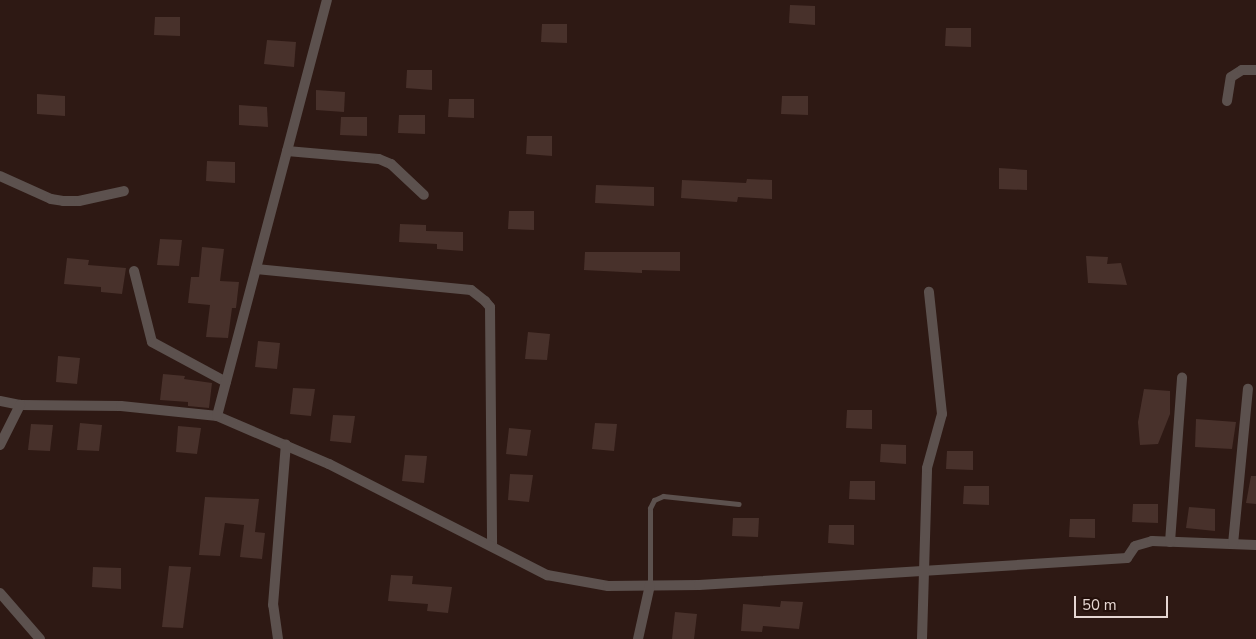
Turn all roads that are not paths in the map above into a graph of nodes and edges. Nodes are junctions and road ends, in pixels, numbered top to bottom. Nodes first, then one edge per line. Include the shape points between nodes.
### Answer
1 (327, 0) edge
2 (1256, 70) edge
3 (1227, 101) dead end
4 (287, 151) junction
5 (0, 176) edge
6 (124, 191) dead end
7 (424, 195) dead end
8 (256, 269) junction
9 (134, 270) dead end
10 (929, 292) dead end
11 (1182, 377) dead end
12 (226, 382) junction
13 (1248, 389) dead end
14 (0, 401) edge
15 (20, 405) junction
16 (217, 416) junction
17 (0, 445) edge
18 (286, 445) junction
19 (739, 504) dead end
20 (1170, 542) junction
21 (1233, 544) junction
22 (1256, 545) edge
23 (492, 546) junction
24 (923, 572) junction
25 (650, 586) junction
26 (0, 592) edge
27 (40, 639) edge
28 (278, 639) edge
29 (638, 639) edge
30 (922, 639) edge

1 - 4 street
2 - 3 street via 1242,70 1231,76
4 - 7 street via 379,158 391,164
4 - 8 street
5 - 6 street via 51,199 64,201
8 - 12 street
8 - 23 street via 470,290 485,301 490,307
9 - 12 street via 152,342
10 - 24 street via 942,414 928,461
11 - 20 street
12 - 16 street
13 - 21 street
14 - 15 street
15 - 16 street via 120,406
15 - 17 street
16 - 18 street
18 - 23 street
18 - 28 street via 273,605
19 - 25 lane via 663,496 654,500 650,508
20 - 21 street
20 - 24 street via 1152,541 1135,546 1127,558
21 - 22 street
23 - 25 street via 547,575 608,586
24 - 25 street
24 - 30 street
25 - 29 street
26 - 27 street

